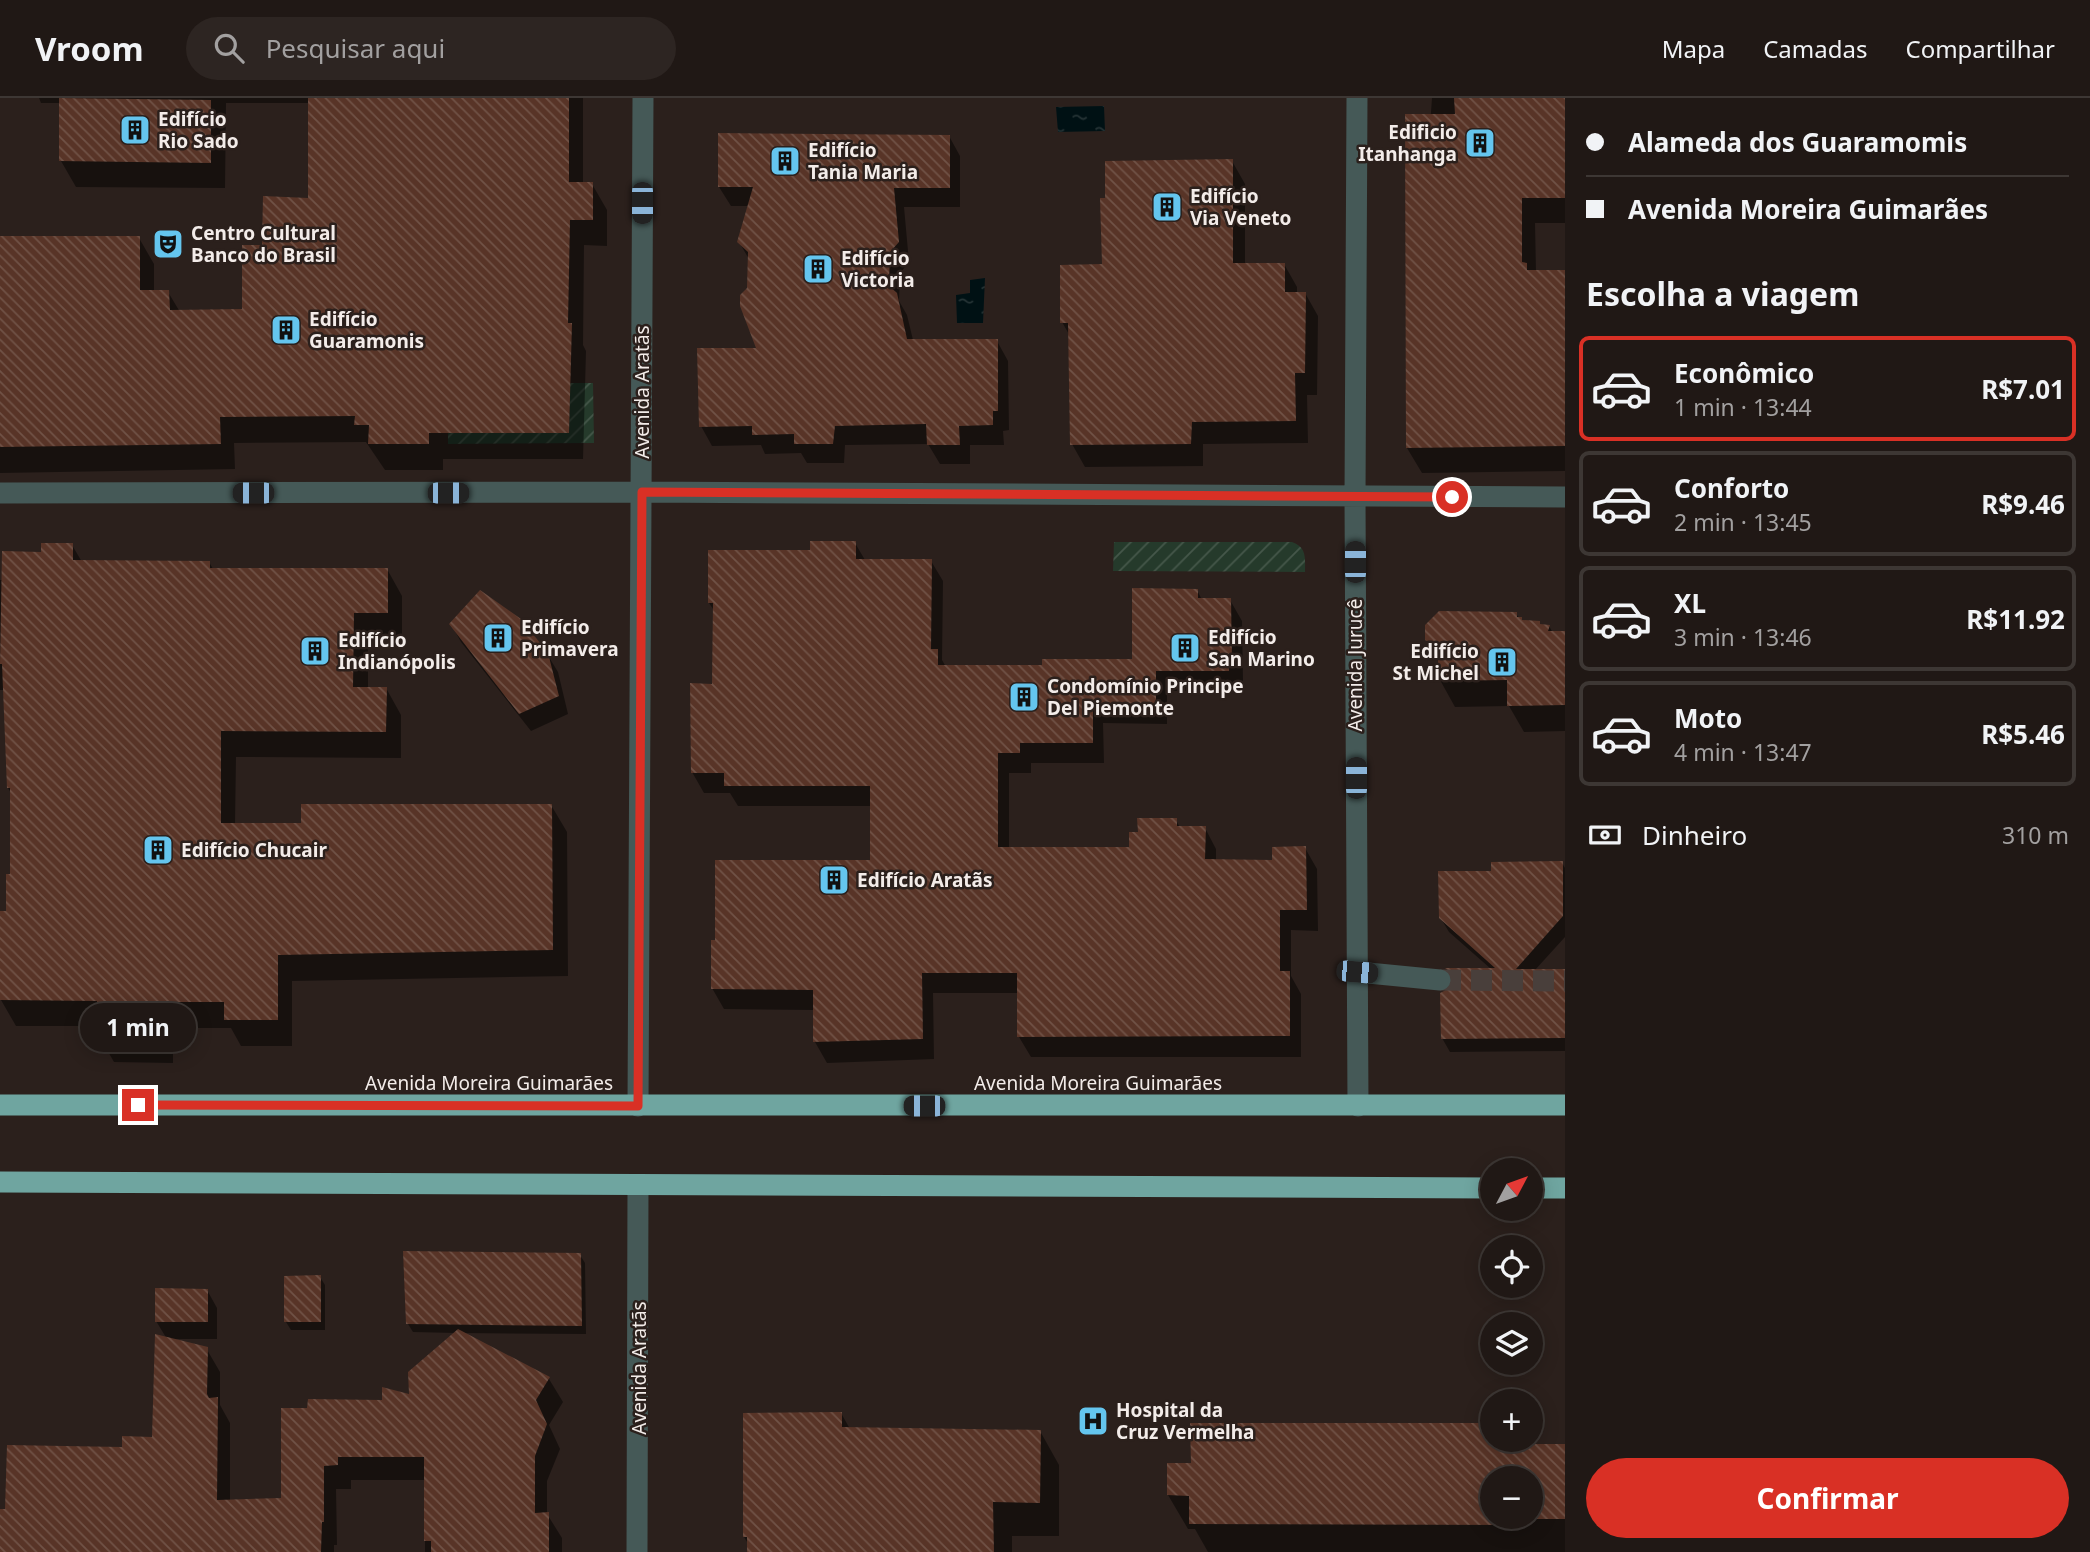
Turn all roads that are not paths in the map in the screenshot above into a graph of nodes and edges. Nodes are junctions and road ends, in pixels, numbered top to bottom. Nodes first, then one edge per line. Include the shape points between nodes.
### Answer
1 (643, 98) edge
2 (1357, 98) edge
3 (642, 492) junction
4 (0, 493) edge
5 (1354, 497) junction
6 (1565, 497) edge
7 (1357, 972) junction
8 (1440, 980) tunnel mouth
9 (0, 1105) edge
10 (1565, 1105) edge
11 (638, 1106) junction
12 (1358, 1106) junction
13 (0, 1182) edge
14 (638, 1185) junction
15 (1480, 1188) edge
16 (1544, 1188) edge
17 (1565, 1188) edge
18 (637, 1552) edge

1 - 3 street, Avenida Aratãs
2 - 5 street, Avenida Jurucê
3 - 4 street
3 - 5 street
3 - 11 street, Avenida Aratãs
5 - 6 street
5 - 7 street, Avenida Jurucê
7 - 8 street
7 - 12 street, Avenida Jurucê
9 - 11 highway, Avenida Moreira Guimarães
10 - 12 highway, Avenida Moreira Guimarães
11 - 12 highway, Avenida Moreira Guimarães
13 - 14 highway
14 - 15 highway
14 - 18 street, Avenida Aratãs
16 - 17 highway

